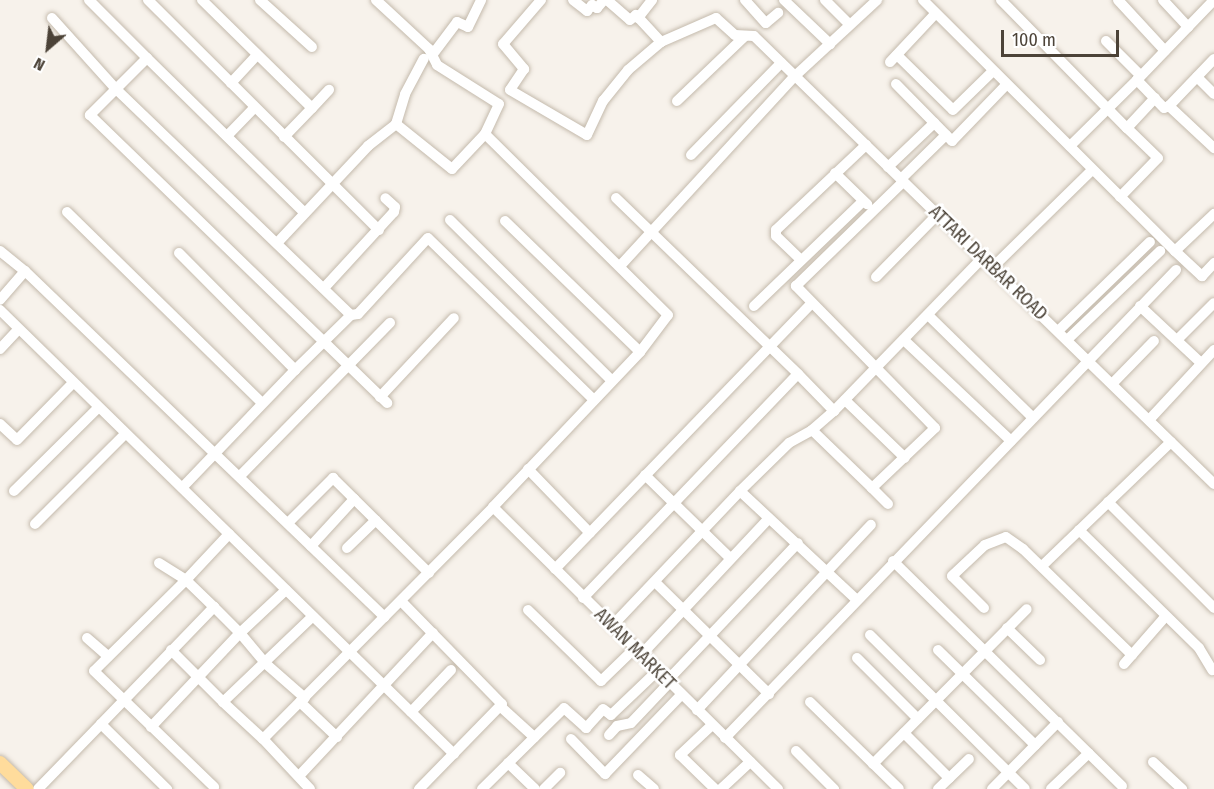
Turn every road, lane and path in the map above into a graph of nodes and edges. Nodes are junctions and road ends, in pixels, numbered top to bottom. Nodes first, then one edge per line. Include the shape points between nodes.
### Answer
1 (89, 0) edge
2 (148, 0) edge
3 (260, 0) edge
4 (376, 0) edge
5 (481, 0) edge
6 (541, 0) edge
7 (573, 0) edge
8 (606, 0) edge
9 (652, 0) edge
10 (745, 0) edge
11 (784, 0) edge
12 (825, 0) edge
13 (877, 0) edge
14 (923, 0) edge
15 (1001, 0) edge
16 (1118, 0) edge
17 (1163, 0) edge
18 (1213, 0) edge
19 (203, 1) edge
20 (387, 3) edge
21 (778, 13) dead end
22 (935, 14) junction
23 (52, 18) dead end
24 (638, 18) junction
25 (850, 25) junction
26 (1188, 27) junction
27 (745, 36) junction
28 (1106, 41) dead end
29 (661, 42) junction
30 (830, 44) junction
31 (312, 47) dead end
32 (1165, 51) junction
33 (257, 55) junction
34 (429, 56) junction
35 (147, 58) junction
36 (1214, 59) edge
37 (781, 63) junction
38 (993, 71) junction
39 (795, 76) junction
40 (1197, 77) junction
41 (1139, 78) junction
42 (231, 82) junction
43 (896, 84) dead end
44 (1006, 85) junction
45 (116, 89) junction
46 (329, 90) dead end
47 (510, 90) junction
48 (1214, 94) edge
49 (1155, 98) junction
50 (677, 101) dead end
51 (499, 104) junction
52 (1169, 106) junction
53 (255, 107) junction
54 (312, 108) junction
55 (1109, 108) junction
56 (934, 123) junction
57 (396, 124) junction
58 (1127, 128) junction
59 (485, 134) junction
60 (946, 135) junction
61 (227, 136) junction
62 (284, 137) junction
63 (866, 145) junction
64 (1070, 146) junction
65 (1214, 148) edge
66 (691, 155) dead end
67 (888, 167) junction
68 (1092, 170) junction
69 (836, 173) junction
70 (902, 180) junction
71 (332, 185) junction
72 (1120, 197) junction
73 (385, 198) dead end
74 (616, 198) dead end
75 (863, 201) junction
76 (874, 211) junction
77 (67, 212) dead end
78 (305, 213) junction
79 (938, 214) junction
80 (1214, 214) edge
81 (450, 220) dead end
82 (505, 221) dead end
83 (379, 230) junction
84 (648, 232) junction
85 (278, 242) junction
86 (1150, 242) dead end
87 (1, 249) edge
88 (1160, 251) dead end
89 (1175, 251) junction
90 (179, 253) dead end
91 (983, 257) junction
92 (800, 259) junction
93 (1214, 262) edge
94 (620, 266) junction
95 (993, 267) junction
96 (1176, 270) dead end
97 (25, 271) junction
98 (876, 277) dead end
99 (324, 288) junction
100 (0, 300) edge
101 (1214, 303) edge
102 (811, 304) junction
103 (754, 306) dead end
104 (1140, 306) junction
105 (0, 310) edge
106 (351, 315) junction
107 (928, 315) junction
108 (454, 318) dead end
109 (390, 323) dead end
110 (18, 330) junction
111 (1058, 331) junction
112 (904, 340) junction
113 (1067, 340) junction
114 (1177, 340) junction
115 (323, 341) junction
116 (1154, 341) dead end
117 (770, 347) junction
118 (0, 349) edge
119 (1214, 350) edge
120 (640, 352) junction
121 (1088, 360) junction
122 (1202, 363) junction
123 (348, 366) junction
124 (877, 368) junction
125 (295, 370) junction
126 (798, 374) junction
127 (612, 381) junction
128 (72, 384) junction
129 (1112, 384) junction
130 (594, 399) junction
131 (845, 400) junction
132 (262, 403) junction
133 (98, 408) junction
134 (834, 411) junction
135 (1033, 418) junction
136 (1149, 420) junction
137 (0, 424) edge
138 (812, 430) junction
139 (125, 434) junction
140 (1011, 441) junction
141 (1171, 442) junction
142 (216, 452) junction
143 (905, 458) junction
144 (528, 469) junction
145 (241, 475) junction
146 (645, 475) junction
147 (1214, 484) edge
148 (182, 488) junction
149 (872, 488) junction
150 (14, 491) dead end
151 (740, 491) junction
152 (354, 499) junction
153 (674, 502) junction
154 (1108, 502) junction
155 (888, 504) dead end
156 (493, 507) junction
157 (769, 518) junction
158 (375, 520) junction
159 (288, 523) junction
160 (36, 524) dead end
161 (872, 525) dead end
162 (1079, 530) junction
163 (702, 531) junction
164 (591, 533) junction
165 (229, 534) junction
166 (798, 543) junction
167 (311, 546) junction
168 (347, 548) dead end
169 (730, 558) junction
170 (893, 561) junction
171 (159, 562) dead end
172 (1042, 566) junction
173 (555, 570) junction
174 (826, 571) junction
175 (429, 573) junction
176 (186, 580) junction
177 (655, 582) junction
178 (286, 590) junction
179 (583, 598) junction
180 (857, 600) junction
181 (401, 601) junction
182 (214, 607) junction
183 (1214, 608) edge
184 (984, 609) dead end
185 (1027, 609) dead end
186 (528, 610) dead end
187 (684, 610) junction
188 (313, 616) junction
189 (384, 617) junction
190 (1165, 617) junction
191 (612, 626) junction
192 (1007, 628) junction
193 (240, 633) junction
194 (434, 633) junction
195 (870, 635) dead end
196 (711, 637) junction
197 (87, 638) dead end
198 (171, 650) junction
199 (938, 650) dead end
200 (985, 651) junction
201 (350, 652) junction
202 (638, 652) junction
203 (1132, 654) junction
204 (108, 656) junction
205 (856, 658) dead end
206 (1040, 660) dead end
207 (265, 663) junction
208 (1124, 664) dead end
209 (741, 666) junction
210 (451, 670) dead end
211 (1212, 670) dead end
212 (657, 671) junction
213 (962, 674) junction
214 (199, 677) junction
215 (668, 682) junction
216 (385, 688) junction
217 (769, 694) junction
218 (681, 695) junction
219 (123, 700) junction
220 (302, 700) junction
221 (935, 701) junction
222 (223, 702) junction
223 (810, 702) dead end
224 (501, 707) junction
225 (697, 710) junction
226 (411, 712) junction
227 (918, 719) junction
228 (1058, 722) junction
229 (101, 724) junction
230 (712, 725) junction
231 (151, 727) junction
232 (903, 733) junction
233 (609, 735) dead end
234 (337, 737) junction
235 (534, 737) junction
236 (725, 738) junction
237 (263, 739) junction
238 (571, 739) dead end
239 (1035, 745) junction
240 (796, 751) dead end
241 (1089, 753) junction
242 (454, 754) junction
243 (969, 759) dead end
244 (750, 762) junction
245 (1153, 762) dead end
246 (0, 763) edge
247 (508, 763) junction
248 (873, 764) junction
249 (1008, 772) junction
250 (560, 773) dead end
251 (0, 775) edge
252 (638, 775) dead end
253 (299, 776) junction
254 (1169, 777) junction
255 (949, 778) junction
256 (1122, 786) dead end
257 (214, 787) dead end
258 (14, 789) edge
259 (27, 789) edge
260 (38, 789) edge
261 (166, 789) edge
262 (310, 789) edge
263 (419, 789) edge
264 (482, 789) edge
265 (535, 789) edge
266 (544, 789) edge
267 (654, 789) edge
268 (715, 789) edge
269 (721, 789) edge
270 (778, 789) edge
271 (834, 789) edge
272 (899, 789) edge
273 (938, 789) edge
274 (992, 789) edge
275 (1025, 789) edge
276 (1051, 789) edge
277 (1164, 789) edge
278 (1182, 789) edge

1 - 35 street
2 - 42 street
3 - 31 street
4 - 20 street
5 - 34 street via 468,27 457,22
6 - 47 street via 503,44 524,69
7 - 8 street via 587,11 592,5 597,9
8 - 24 street via 630,20 636,15
9 - 24 street
10 - 21 street via 766,23
11 - 30 street
12 - 25 street
13 - 25 street
14 - 22 street
15 - 55 street
16 - 32 street
17 - 26 street
18 - 26 street
19 - 33 street
20 - 34 street
22 - 38 street
22 - 38 street via 893,59 953,110
23 - 45 street
24 - 29 street
25 - 30 street
26 - 32 street
27 - 29 street, ATTARI DARBAR ROAD via 735,35 716,18
27 - 37 street, ATTARI DARBAR ROAD via 754,36
27 - 50 street
28 - 41 street
29 - 47 street via 616,85 587,135
30 - 39 street
32 - 41 street
33 - 42 street
33 - 54 street
34 - 51 street via 436,65
34 - 57 street via 405,94
35 - 45 street
35 - 61 street
36 - 40 street
37 - 39 street, ATTARI DARBAR ROAD
37 - 66 street
38 - 44 street
39 - 63 street, ATTARI DARBAR ROAD
39 - 84 street
40 - 48 street
40 - 52 street
41 - 49 street
41 - 55 street
42 - 53 street
43 - 56 street
44 - 60 street via 952,141
44 - 64 street
45 - 85 street
45 - 115 street via 90,115
46 - 54 street
47 - 51 street
49 - 52 street via 1164,108
49 - 58 street
51 - 59 street
52 - 65 street
53 - 61 street
53 - 62 street
54 - 62 street
55 - 58 street
55 - 64 street
56 - 60 street
56 - 67 street
57 - 59 street via 452,170
57 - 71 street
58 - 72 street via 1158,158
59 - 94 street
60 - 70 street
61 - 78 street
62 - 71 street
63 - 67 street, ATTARI DARBAR ROAD
63 - 69 street
64 - 68 street
67 - 70 street, ATTARI DARBAR ROAD
68 - 72 street
68 - 95 street
69 - 75 street
69 - 92 street via 776,230 776,236
70 - 76 street
70 - 79 street, ATTARI DARBAR ROAD
71 - 78 street
71 - 83 street
72 - 89 street
73 - 83 street via 396,210
74 - 84 street
75 - 76 street
75 - 92 street
76 - 102 street via 798,284 796,289
77 - 132 street
78 - 85 street
79 - 91 street, ATTARI DARBAR ROAD
79 - 98 street
80 - 89 street
81 - 127 street
82 - 120 street
83 - 99 street
84 - 94 street
84 - 117 street
85 - 99 street
86 - 111 street
87 - 97 street
88 - 113 street
89 - 93 street via 1202,276
90 - 125 street
91 - 95 street, ATTARI DARBAR ROAD
91 - 107 street
92 - 103 street
94 - 120 street via 668,315
95 - 111 street, ATTARI DARBAR ROAD
96 - 104 street
97 - 100 street
97 - 142 street
99 - 106 street
101 - 114 street
102 - 117 street
102 - 124 street
104 - 114 street
104 - 121 street
105 - 110 street
106 - 115 street
106 - 130 street via 358,314 428,238
107 - 112 street
107 - 135 street
108 - 123 street via 384,400
109 - 123 street
110 - 118 street
110 - 128 street
111 - 113 street, ATTARI DARBAR ROAD
112 - 124 street
112 - 140 street
113 - 121 street, ATTARI DARBAR ROAD
114 - 122 street
115 - 123 street
115 - 125 street
116 - 129 street
117 - 126 street
117 - 146 street
119 - 122 street
120 - 127 street
121 - 129 street, ATTARI DARBAR ROAD
121 - 135 street
122 - 136 street
123 - 145 street
124 - 131 street
124 - 143 street via 935,428
125 - 132 street
126 - 134 street
126 - 153 street
127 - 130 street
128 - 133 street
128 - 137 street via 17,440
129 - 136 street, ATTARI DARBAR ROAD
130 - 144 street
131 - 134 street
131 - 143 street
132 - 142 street
133 - 139 street
133 - 150 street
134 - 138 street
135 - 140 street
136 - 141 street, ATTARI DARBAR ROAD
138 - 149 street
138 - 151 street via 789,443
139 - 148 street
139 - 160 street
140 - 170 street
141 - 147 street, ATTARI DARBAR ROAD
141 - 154 street
142 - 145 street
142 - 148 street
143 - 149 street
144 - 156 street
144 - 164 street
145 - 159 street
146 - 153 street
146 - 164 street
148 - 165 street
149 - 155 street
151 - 157 street
151 - 163 street
152 - 158 street
152 - 159 street via 333,478
152 - 167 street
153 - 163 street
153 - 179 street
154 - 162 street
154 - 183 street
156 - 173 street, AWAN MARKET
156 - 175 street
157 - 166 street
157 - 169 street
158 - 168 street
158 - 175 street
159 - 167 street
161 - 174 street
162 - 172 street
162 - 190 street
163 - 169 street
163 - 177 street
164 - 173 street
165 - 176 street
165 - 178 street
166 - 174 street
166 - 196 street
167 - 189 street
169 - 187 street
170 - 180 street
170 - 200 street
171 - 176 street
172 - 184 street via 1006,537 985,545 952,576
172 - 203 street
173 - 179 street, AWAN MARKET
174 - 180 street
174 - 209 street
175 - 181 street
176 - 182 street
176 - 204 street
177 - 187 street
177 - 191 street
178 - 188 street
178 - 193 street
179 - 191 street, AWAN MARKET
180 - 217 street
181 - 189 street
181 - 194 street
182 - 193 street
182 - 198 street
185 - 192 street
186 - 202 street via 601,681
187 - 196 street
187 - 202 street
188 - 201 street
188 - 207 street
189 - 201 street
190 - 203 street
190 - 211 street via 1199,648
191 - 202 street, AWAN MARKET
192 - 200 street
192 - 206 street
193 - 207 street
193 - 214 street
194 - 216 street
194 - 224 street via 502,701
195 - 221 street
196 - 209 street
196 - 215 street
197 - 204 street
198 - 214 street
198 - 219 street
199 - 213 street
200 - 213 street
200 - 228 street
201 - 216 street
201 - 220 street
202 - 212 street, AWAN MARKET
203 - 208 street
204 - 219 street via 94,671
205 - 227 street
207 - 220 street
207 - 222 street
209 - 217 street
209 - 225 street
210 - 226 street
212 - 215 street, AWAN MARKET
212 - 235 street via 612,715 603,709 585,728 564,708
213 - 221 street
213 - 239 street
214 - 222 street
214 - 231 street
215 - 218 street, AWAN MARKET
215 - 233 street via 631,723 617,726
216 - 226 street
216 - 234 street
217 - 236 street
218 - 225 street, AWAN MARKET
218 - 238 street via 605,774
219 - 229 street
219 - 231 street
220 - 234 street
220 - 237 street
221 - 227 street
221 - 249 street
222 - 237 street
223 - 248 street
224 - 235 street
224 - 242 street
225 - 230 street, AWAN MARKET
226 - 242 street
227 - 232 street
228 - 239 street
228 - 241 street
229 - 260 street
229 - 261 street
230 - 236 street, AWAN MARKET
230 - 268 street via 680,755
231 - 257 street
232 - 248 street
232 - 255 street
234 - 253 street
235 - 247 street
236 - 244 street, AWAN MARKET
237 - 253 street
239 - 249 street
240 - 271 street
241 - 256 street
241 - 276 street
242 - 263 street
243 - 255 street
244 - 269 street
244 - 270 street, AWAN MARKET
245 - 254 street
246 - 259 main road
247 - 264 street
247 - 265 street
248 - 272 street
249 - 274 street
249 - 275 street
250 - 266 street
251 - 258 main road
252 - 267 street
253 - 262 street
254 - 277 street
254 - 278 street
255 - 273 street

